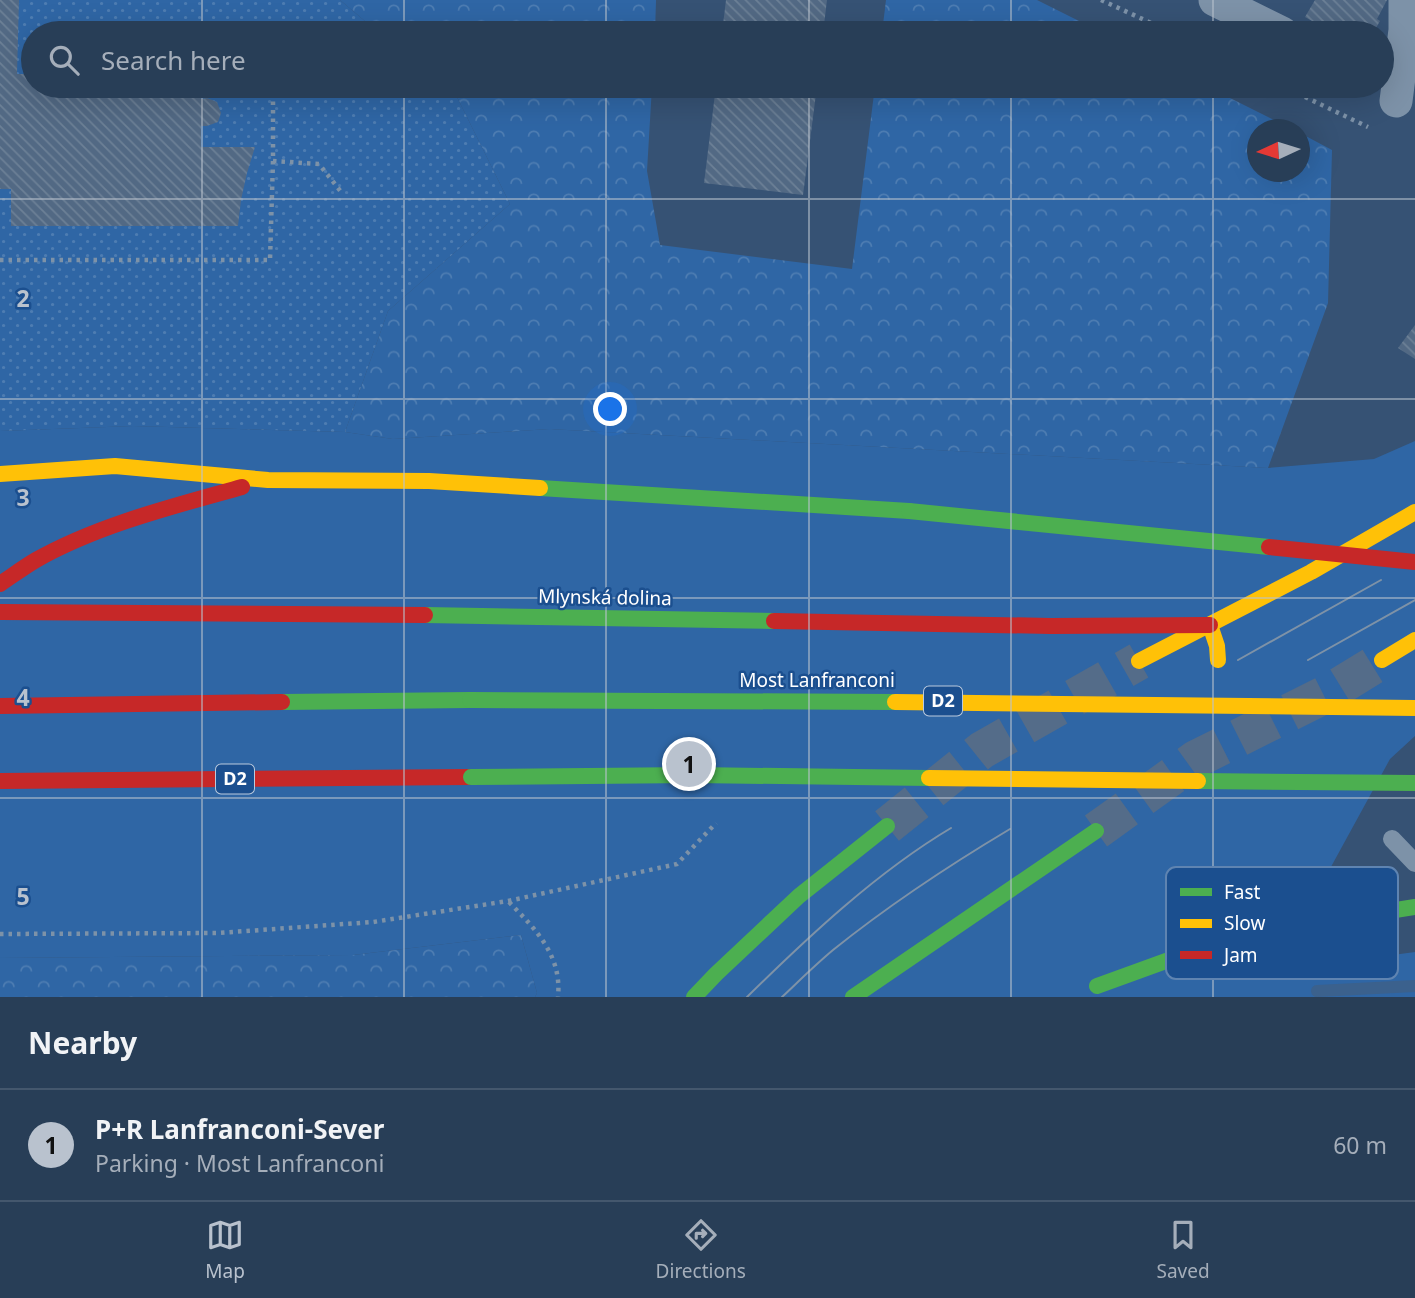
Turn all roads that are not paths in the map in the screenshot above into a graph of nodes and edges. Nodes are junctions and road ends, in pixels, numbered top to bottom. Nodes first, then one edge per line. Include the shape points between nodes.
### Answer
1 (1215, 0) edge
2 (1405, 0) edge
3 (1258, 21) edge
4 (1394, 100) edge
5 (0, 474) edge
6 (268, 480) junction
7 (1415, 512) edge
8 (1415, 562) edge
9 (0, 584) edge
10 (0, 611) edge
11 (1210, 625) junction
12 (1415, 640) edge
13 (1218, 660) dead end
14 (1382, 660) tunnel mouth
15 (1139, 661) tunnel mouth
16 (0, 705) edge
17 (1415, 708) edge
18 (0, 781) edge
19 (1415, 783) edge
20 (887, 826) tunnel mouth
21 (1096, 831) tunnel mouth
22 (1392, 839) dead end
23 (1415, 863) edge
24 (1166, 961) edge
25 (1091, 989) dead end
26 (694, 997) edge
27 (853, 997) edge

1 - 3 street
2 - 4 street
5 - 6 main road via 115,466
6 - 8 main road, bridge via 429,481 909,511
6 - 9 main road via 102,530 39,558
7 - 11 main road
10 - 11 main road, Mlynská dolina
11 - 13 main road
11 - 15 main road
12 - 14 main road
16 - 17 main road, Most Lanfranconi / D2, bridge via 470,700
18 - 19 main road, D2, bridge via 707,775
20 - 26 main road via 799,895
21 - 27 main road
22 - 23 lane
24 - 25 main road, bridge

